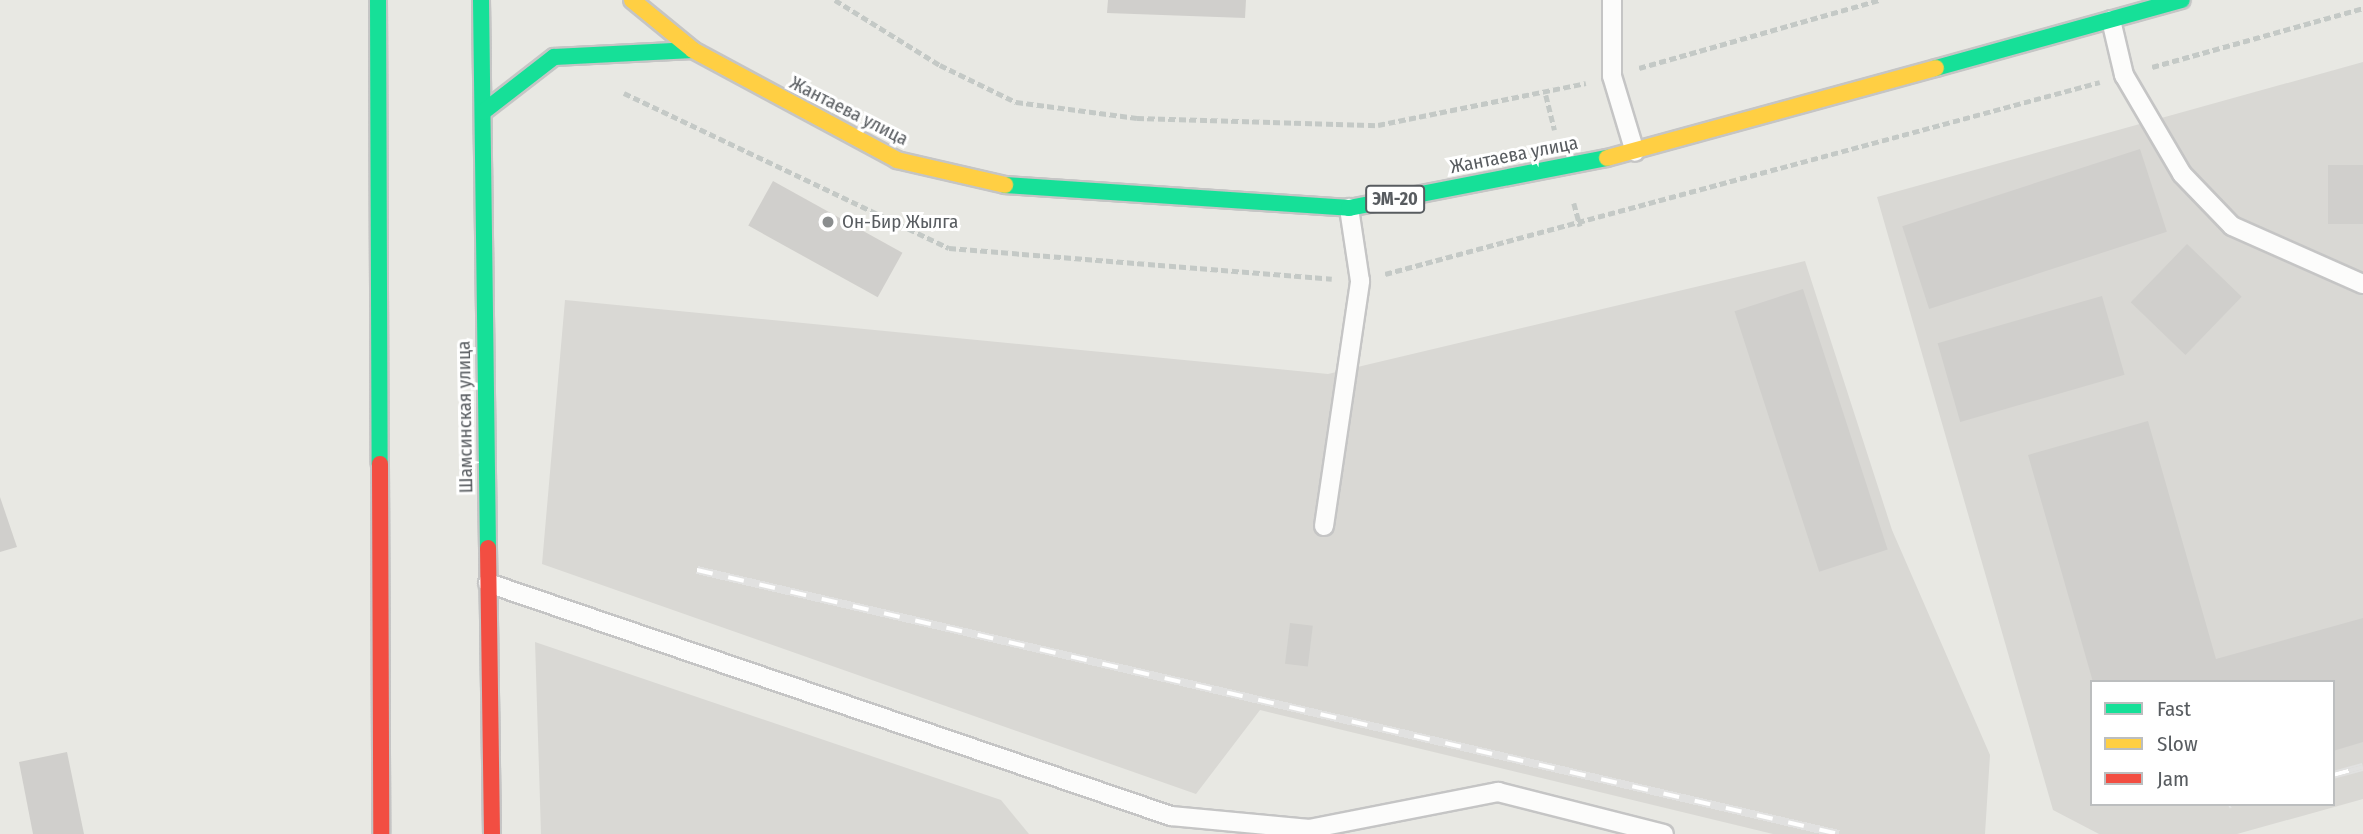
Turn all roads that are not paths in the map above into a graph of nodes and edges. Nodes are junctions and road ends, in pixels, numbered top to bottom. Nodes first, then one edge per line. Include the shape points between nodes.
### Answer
1 (378, 0) edge
2 (481, 0) edge
3 (632, 0) edge
4 (1612, 0) edge
5 (2182, 0) edge
6 (2111, 20) junction
7 (693, 50) junction
8 (483, 112) junction
9 (1634, 152) junction
10 (1349, 208) junction
11 (2363, 284) edge
12 (1324, 526) dead end
13 (488, 583) junction
14 (382, 834) edge
15 (492, 834) edge
16 (1664, 834) edge

1 - 14 street
2 - 8 street, Шамсинская улица
3 - 7 street, Жантаева улица / ЭМ-20
4 - 9 lane via 1612,76
5 - 6 street, Жантаева улица / ЭМ-20
6 - 9 street, Жантаева улица / ЭМ-20
6 - 11 lane via 2124,75 2182,174 2232,226
7 - 8 street via 554,57
7 - 10 street, Жантаева улица / ЭМ-20 via 897,160 982,182 1099,196
8 - 13 street, Шамсинская улица
9 - 10 street, Жантаева улица / ЭМ-20
10 - 12 lane via 1360,281
13 - 15 street, Шамсинская улица
13 - 16 lane via 1171,816 1308,829 1498,792

